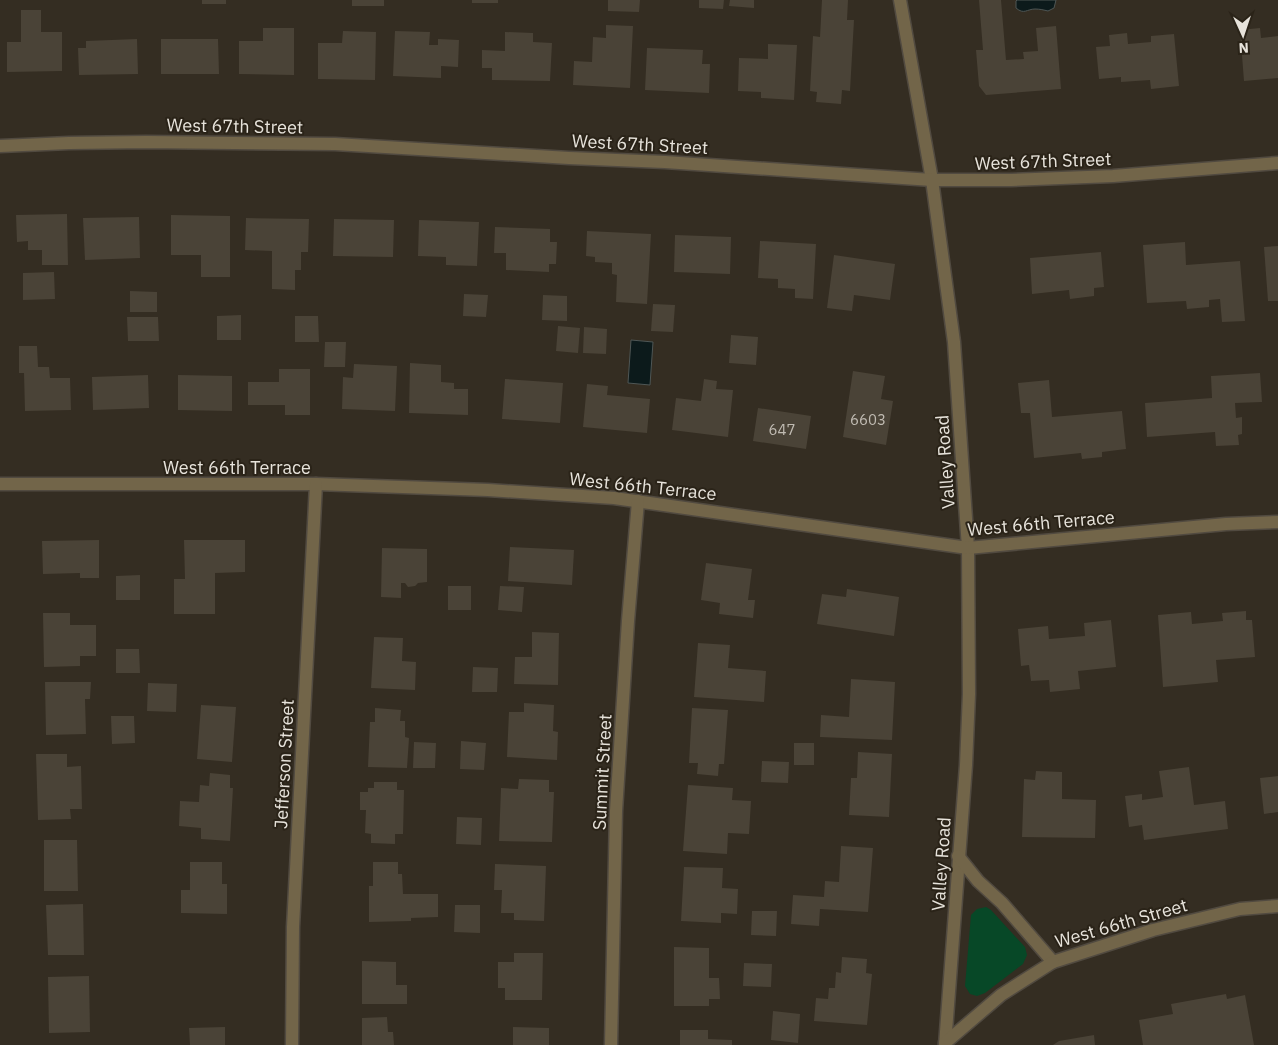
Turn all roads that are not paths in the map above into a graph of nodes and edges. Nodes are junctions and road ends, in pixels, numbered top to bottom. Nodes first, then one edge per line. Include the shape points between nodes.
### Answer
1 (900, 0) edge
2 (0, 146) edge
3 (1278, 163) edge
4 (932, 180) junction
5 (0, 484) edge
6 (316, 484) junction
7 (638, 501) junction
8 (1278, 522) edge
9 (968, 548) junction
10 (958, 856) junction
11 (1278, 906) edge
12 (1053, 962) junction
13 (945, 1044) edge
14 (292, 1045) edge
15 (611, 1045) edge

1 - 4 street, Valley Road
2 - 4 street, West 67th Street via 137,142 335,144
3 - 4 street, West 67th Street via 1113,176
4 - 9 street, Valley Road via 954,342
5 - 6 street, West 66th Terrace
6 - 7 street, West 66th Terrace via 488,490
6 - 14 street, Jefferson Street via 294,918
7 - 9 street, West 66th Terrace
7 - 15 street, Summit Street via 616,811
8 - 9 street, West 66th Terrace
9 - 10 street, Valley Road via 969,694
10 - 12 street, West 66th Street
10 - 13 street, Valley Road
11 - 12 street, West 66th Street via 1240,909 1152,930
12 - 13 street via 1001,995

